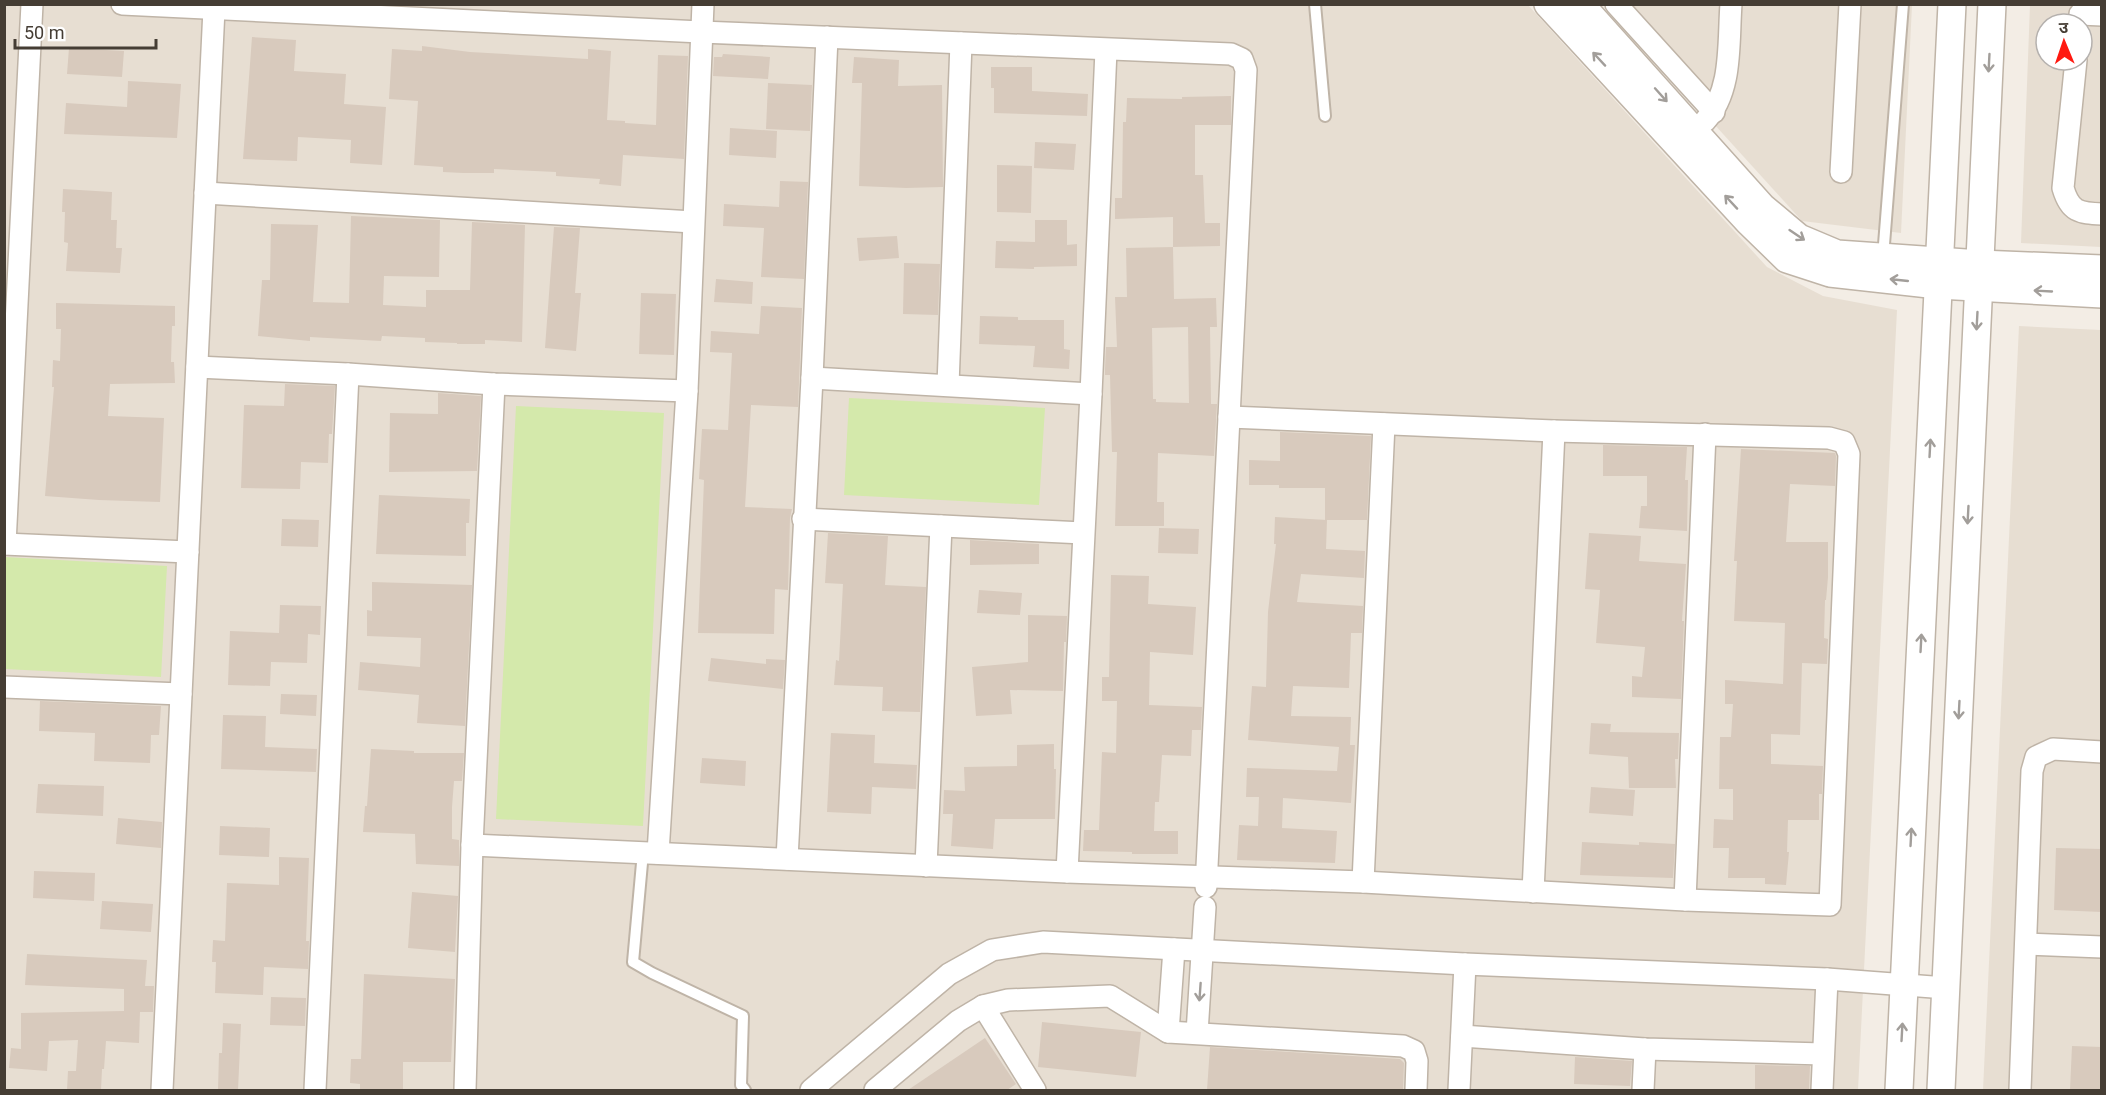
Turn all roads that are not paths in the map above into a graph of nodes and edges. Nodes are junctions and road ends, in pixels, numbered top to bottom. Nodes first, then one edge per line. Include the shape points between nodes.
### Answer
1 (32, 4) edge
2 (122, 4) edge
3 (690, 4) edge
4 (703, 4) edge
5 (1315, 4) edge
6 (1548, 4) edge
7 (1580, 4) edge
8 (1616, 4) edge
9 (1731, 4) edge
10 (1850, 4) edge
11 (1903, 4) edge
12 (1952, 4) edge
13 (1992, 4) edge
14 (214, 9) junction
15 (695, 32) junction
16 (827, 37) junction
17 (961, 43) junction
18 (1106, 50) junction
19 (2075, 72) edge
20 (1714, 112) junction
21 (1325, 116) dead end
22 (1695, 132) junction
23 (1841, 172) dead end
24 (205, 193) junction
25 (2102, 214) edge
26 (693, 222) junction
27 (1883, 257) junction
28 (2102, 269) edge
29 (1939, 273) junction
30 (1979, 276) junction
31 (2102, 294) edge
32 (197, 367) junction
33 (348, 374) junction
34 (812, 378) junction
35 (494, 384) junction
36 (948, 385) junction
37 (687, 391) junction
38 (1091, 394) junction
39 (1229, 417) junction
40 (1384, 424) junction
41 (1554, 431) junction
42 (1705, 434) junction
43 (803, 519) junction
44 (940, 526) junction
45 (1083, 533) junction
46 (5, 544) edge
47 (188, 552) junction
48 (4, 687) edge
49 (181, 694) junction
50 (2102, 752) edge
51 (472, 845) junction
52 (650, 852) junction
53 (787, 859) junction
54 (926, 866) junction
55 (1066, 872) junction
56 (1363, 882) junction
57 (1206, 890) junction
58 (1533, 892) junction
59 (1685, 900) junction
60 (2027, 944) junction
61 (2102, 947) edge
62 (1174, 949) junction
63 (1203, 950) junction
64 (1465, 964) junction
65 (1827, 979) junction
66 (1904, 987) junction
67 (1946, 988) junction
68 (983, 1006) junction
69 (1168, 1032) junction
70 (1197, 1034) junction
71 (1462, 1036) junction
72 (1645, 1049) junction
73 (1823, 1054) junction
74 (162, 1090) edge
75 (315, 1090) edge
76 (465, 1090) edge
77 (745, 1090) edge
78 (811, 1090) edge
79 (875, 1090) edge
80 (1035, 1090) edge
81 (1416, 1090) edge
82 (1459, 1090) edge
83 (1643, 1090) edge
84 (1822, 1090) edge
85 (1899, 1090) edge
86 (1941, 1090) edge
87 (2020, 1090) edge

1 - 46 street
2 - 14 street
3 - 15 street
4 - 15 street
5 - 21 lane
29 -> 6 street via 1830,273 1787,259
7 -> 22 street
8 - 20 street
9 - 20 street via 1725,81
10 - 23 street
11 - 27 lane
12 - 29 street
13 -> 30 street
14 - 15 street
14 - 24 street
15 - 16 street
15 - 26 street
16 - 17 street
16 - 34 street
17 - 18 street
17 - 36 street
18 - 38 street
18 - 39 street via 1231,54 1242,59 1246,70
19 - 25 street via 2063,188 2075,210
20 - 22 street
22 -> 27 street via 1762,207 1799,238 1838,254
24 - 26 street
24 - 32 street
26 - 37 street
27 - 29 street
28 - 30 street
29 - 30 street
66 -> 29 street
31 -> 30 street
30 -> 67 street
32 - 33 street
32 - 47 street
33 - 35 street
33 - 75 street
34 - 36 street
34 - 43 street
35 - 37 street
35 - 51 street
36 - 38 street
37 - 52 street
38 - 45 street
39 - 40 street
39 - 57 street
40 - 41 street
40 - 56 street
41 - 42 street
41 - 58 street
42 - 59 street
42 - 59 street via 1829,438 1844,442 1849,454 1830,905
43 - 44 street
43 - 53 street
44 - 45 street
44 - 54 street
45 - 55 street
46 - 47 street
47 - 49 street
48 - 49 street
49 - 74 street
50 - 60 street via 2053,749 2036,757 2032,771
51 - 52 street
51 - 76 street
52 - 53 street
52 - 77 lane via 633,962 743,1016 741,1085
53 - 54 street
54 - 55 street
55 - 57 street
56 - 57 street
56 - 58 street
57 - 63 street
58 - 59 street
60 - 61 street
60 - 87 street
62 - 63 street
62 - 69 street
62 - 78 street via 1043,942 992,950 948,974
63 - 64 street
63 -> 70 street
64 - 65 street
64 - 71 street
65 - 66 street
65 - 73 street
66 - 67 street
85 -> 66 street
67 - 86 street
68 - 69 street via 1008,1000 1110,996
68 - 79 street via 958,1021
68 - 80 street
69 - 70 street
70 - 81 street via 1403,1046 1414,1051 1417,1061
71 - 72 street
71 - 82 street
72 - 73 street
72 - 83 street
73 - 84 street

